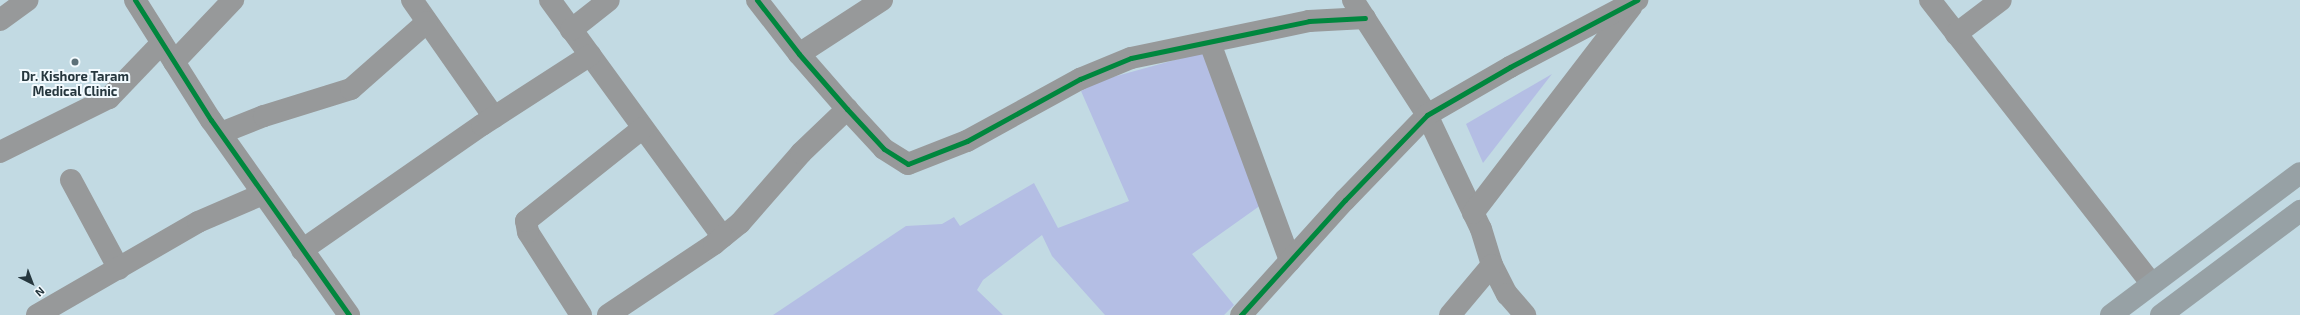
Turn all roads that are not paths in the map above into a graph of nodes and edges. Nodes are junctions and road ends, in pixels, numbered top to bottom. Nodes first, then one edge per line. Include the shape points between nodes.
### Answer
1 (28, 0) edge
2 (135, 0) edge
3 (233, 0) edge
4 (412, 0) edge
5 (550, 0) edge
6 (609, 0) edge
7 (757, 0) edge
8 (882, 0) edge
9 (1353, 0) edge
10 (1636, 0) edge
11 (1930, 0) edge
12 (2001, 0) edge
13 (1365, 18) junction
14 (0, 20) edge
15 (427, 22) junction
16 (571, 30) junction
17 (1956, 34) junction
18 (162, 43) junction
19 (1210, 43) junction
20 (799, 54) junction
21 (590, 55) junction
22 (174, 62) junction
23 (847, 109) junction
24 (1427, 115) junction
25 (494, 117) junction
26 (644, 128) junction
27 (221, 133) junction
28 (0, 152) edge
29 (2300, 173) edge
30 (71, 180) dead end
31 (263, 194) junction
32 (2300, 211) edge
33 (1474, 213) junction
34 (723, 237) junction
35 (302, 250) junction
36 (1290, 261) junction
37 (1492, 265) junction
38 (119, 269) junction
39 (2152, 284) junction
40 (37, 315) edge
41 (348, 315) edge
42 (581, 315) edge
43 (608, 315) edge
44 (1241, 315) edge
45 (1450, 315) edge
46 (1525, 315) edge
47 (2111, 315) edge
48 (2161, 315) edge

1 - 14 street
2 - 18 street
3 - 22 street
4 - 15 street
5 - 16 street
6 - 16 street
7 - 20 street
8 - 20 street
9 - 13 street
10 - 24 street via 1510,67
10 - 33 street
11 - 17 street
12 - 17 street
13 - 19 street via 1309,21
13 - 24 street
15 - 25 street
15 - 27 street via 351,89 264,116
16 - 21 street
17 - 39 street
18 - 22 street
18 - 28 street via 109,98
19 - 23 street via 1131,58 1080,79 967,141 908,164 884,149
19 - 36 street
20 - 23 street
21 - 25 street
21 - 26 street
22 - 27 street
23 - 34 street via 801,153 740,223
24 - 33 street
24 - 36 street
25 - 35 street
26 - 34 street
26 - 42 street via 526,221 528,232
27 - 31 street
29 - 39 highway
30 - 38 street
31 - 35 street
31 - 38 street via 198,222
32 - 48 highway
33 - 37 street
34 - 43 street
35 - 41 street
36 - 44 street
37 - 45 street
37 - 46 street via 1507,294
38 - 40 street
39 - 47 highway

